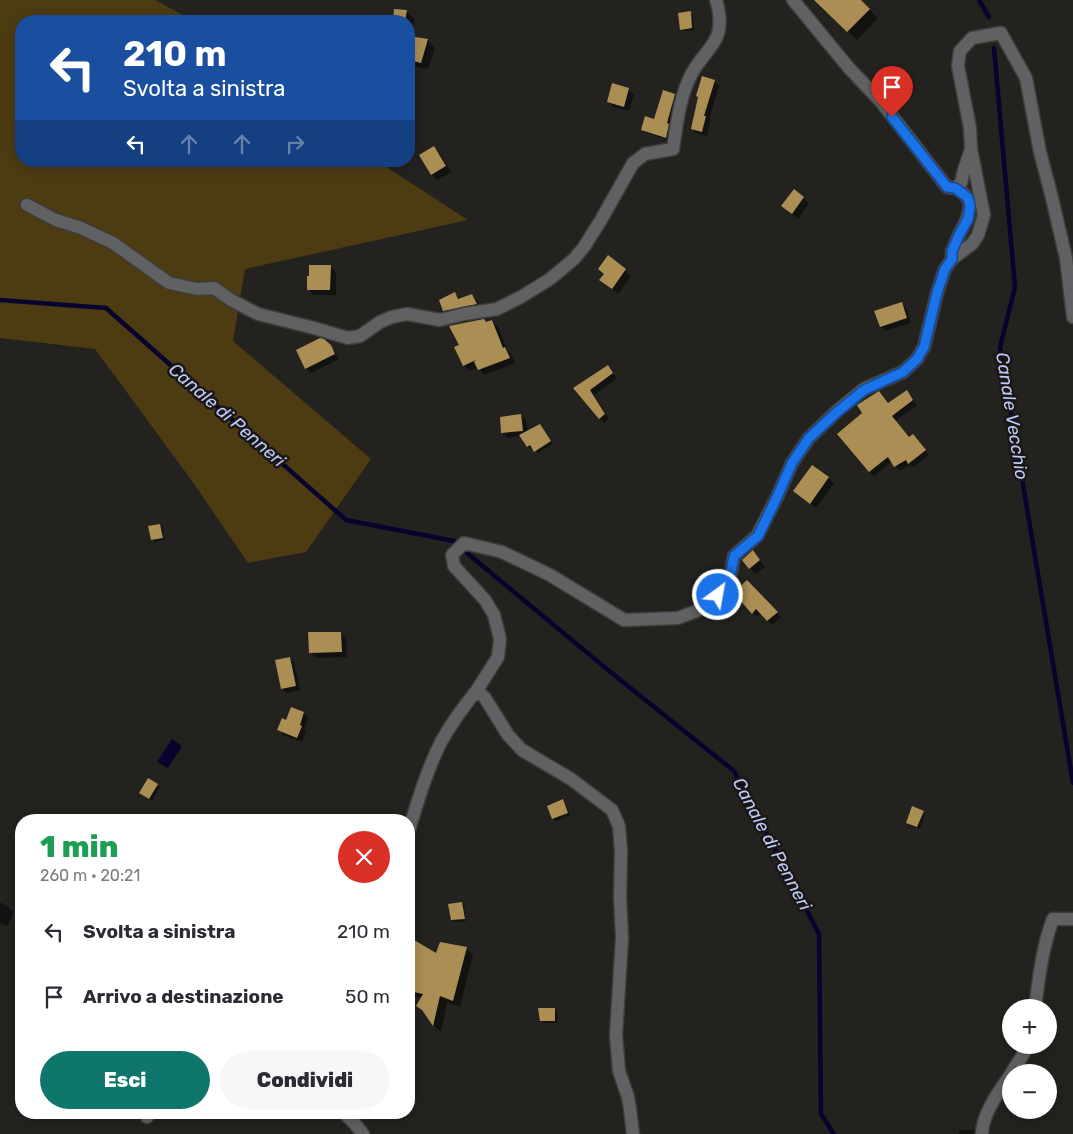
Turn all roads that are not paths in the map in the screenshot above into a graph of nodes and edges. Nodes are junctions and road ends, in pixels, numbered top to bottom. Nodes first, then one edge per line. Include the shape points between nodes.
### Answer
1 (716, 0) edge
2 (794, 0) edge
3 (972, 149) junction
4 (955, 188) junction
5 (27, 205) dead end
6 (952, 259) junction
7 (1073, 317) edge
8 (477, 690) junction
9 (414, 814) edge
10 (1073, 919) edge
11 (1036, 999) edge
12 (1002, 1086) edge
13 (350, 1119) edge
14 (363, 1134) edge
15 (632, 1134) edge
16 (982, 1134) edge

1 - 5 street via 720,12 716,40 699,61 682,95 673,149 645,154 633,164 574,259 550,279 497,309 440,320 407,314 392,317 360,336 348,338 258,314 214,288 197,289 169,283 113,243
2 - 4 street via 882,103 947,187
3 - 4 street via 961,183
3 - 6 street via 984,215 972,244
3 - 7 street via 958,66 960,51 972,38 1001,33 1026,78 1066,258
4 - 6 street via 968,198 970,206 968,219 952,251
6 - 8 street via 945,269 924,347 917,359 903,372 864,390 809,438 792,463 758,536 734,556 729,583 707,607 678,618 624,620 542,571 502,552 464,543 452,556 454,566 485,600 494,615 500,639 498,656
8 - 9 street via 441,742
8 - 15 street via 522,750 571,779 612,810 619,826 622,938 616,1035 619,1071 628,1097
10 - 11 street via 1053,919 1046,936
12 - 16 street via 982,1127
13 - 14 street

